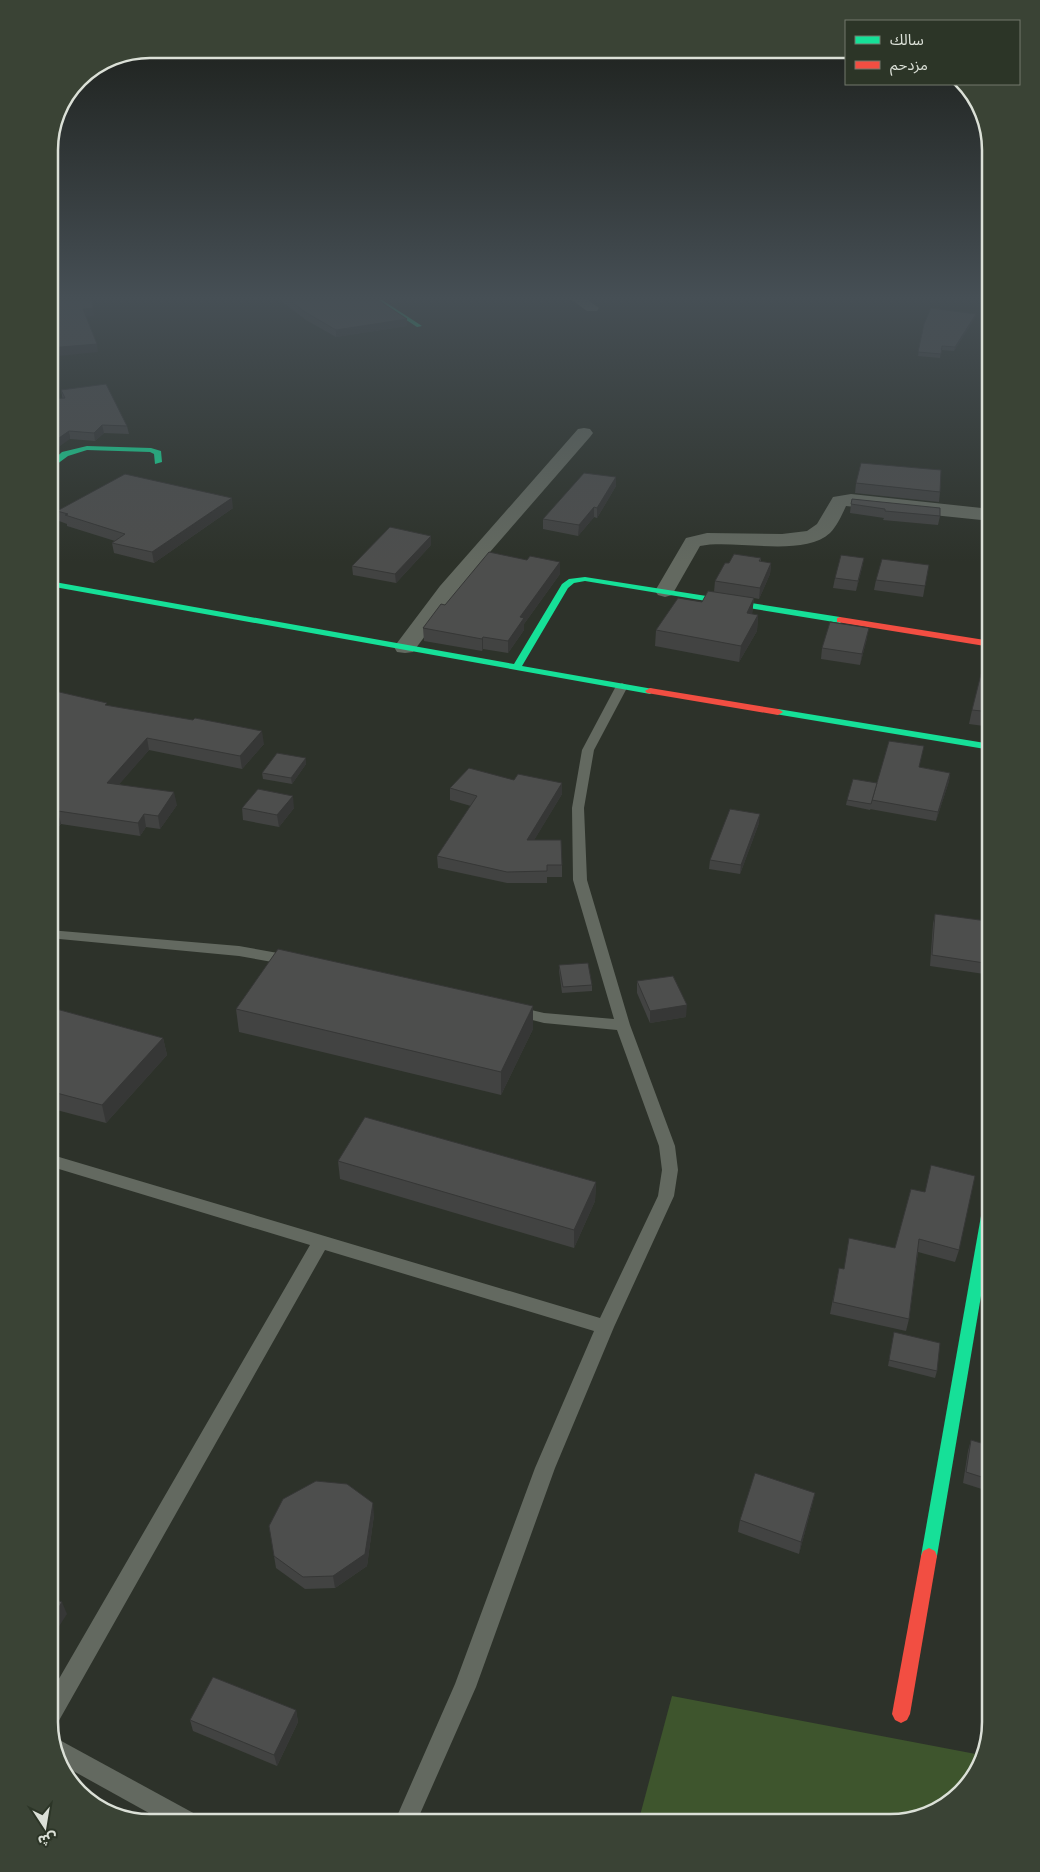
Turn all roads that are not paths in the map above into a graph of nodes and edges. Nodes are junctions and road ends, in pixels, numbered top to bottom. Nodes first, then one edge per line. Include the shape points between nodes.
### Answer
1 (584, 433) dead end
2 (58, 460) edge
3 (158, 462) dead end
4 (982, 514) edge
5 (58, 586) edge
6 (665, 590) junction
7 (982, 643) edge
8 (405, 647) junction
9 (516, 668) junction
10 (622, 686) junction
11 (982, 746) edge
12 (58, 935) edge
13 (304, 962) edge
14 (502, 1009) edge
15 (623, 1026) junction
16 (58, 1163) edge
17 (320, 1243) junction
18 (982, 1250) edge
19 (606, 1327) junction
20 (58, 1700) edge
21 (901, 1714) dead end
22 (62, 1753) edge
23 (173, 1814) edge
24 (409, 1814) edge

1 - 8 street via 471,561
2 - 3 street via 65,454 87,448 109,447 151,450 158,453
4 - 6 street via 840,501 823,529 812,535 794,540 714,538 693,542
5 - 8 street
6 - 7 street
6 - 9 street via 598,580 572,581 565,586
8 - 9 street
9 - 10 street
10 - 11 street
10 - 15 lane via 588,750 578,808 580,880
12 - 13 lane via 229,950
14 - 15 lane via 544,1018
15 - 19 lane via 667,1146 670,1170 666,1196
16 - 17 lane
17 - 19 lane
17 - 20 lane
18 - 21 street
19 - 24 lane via 545,1468 465,1686
22 - 23 lane

